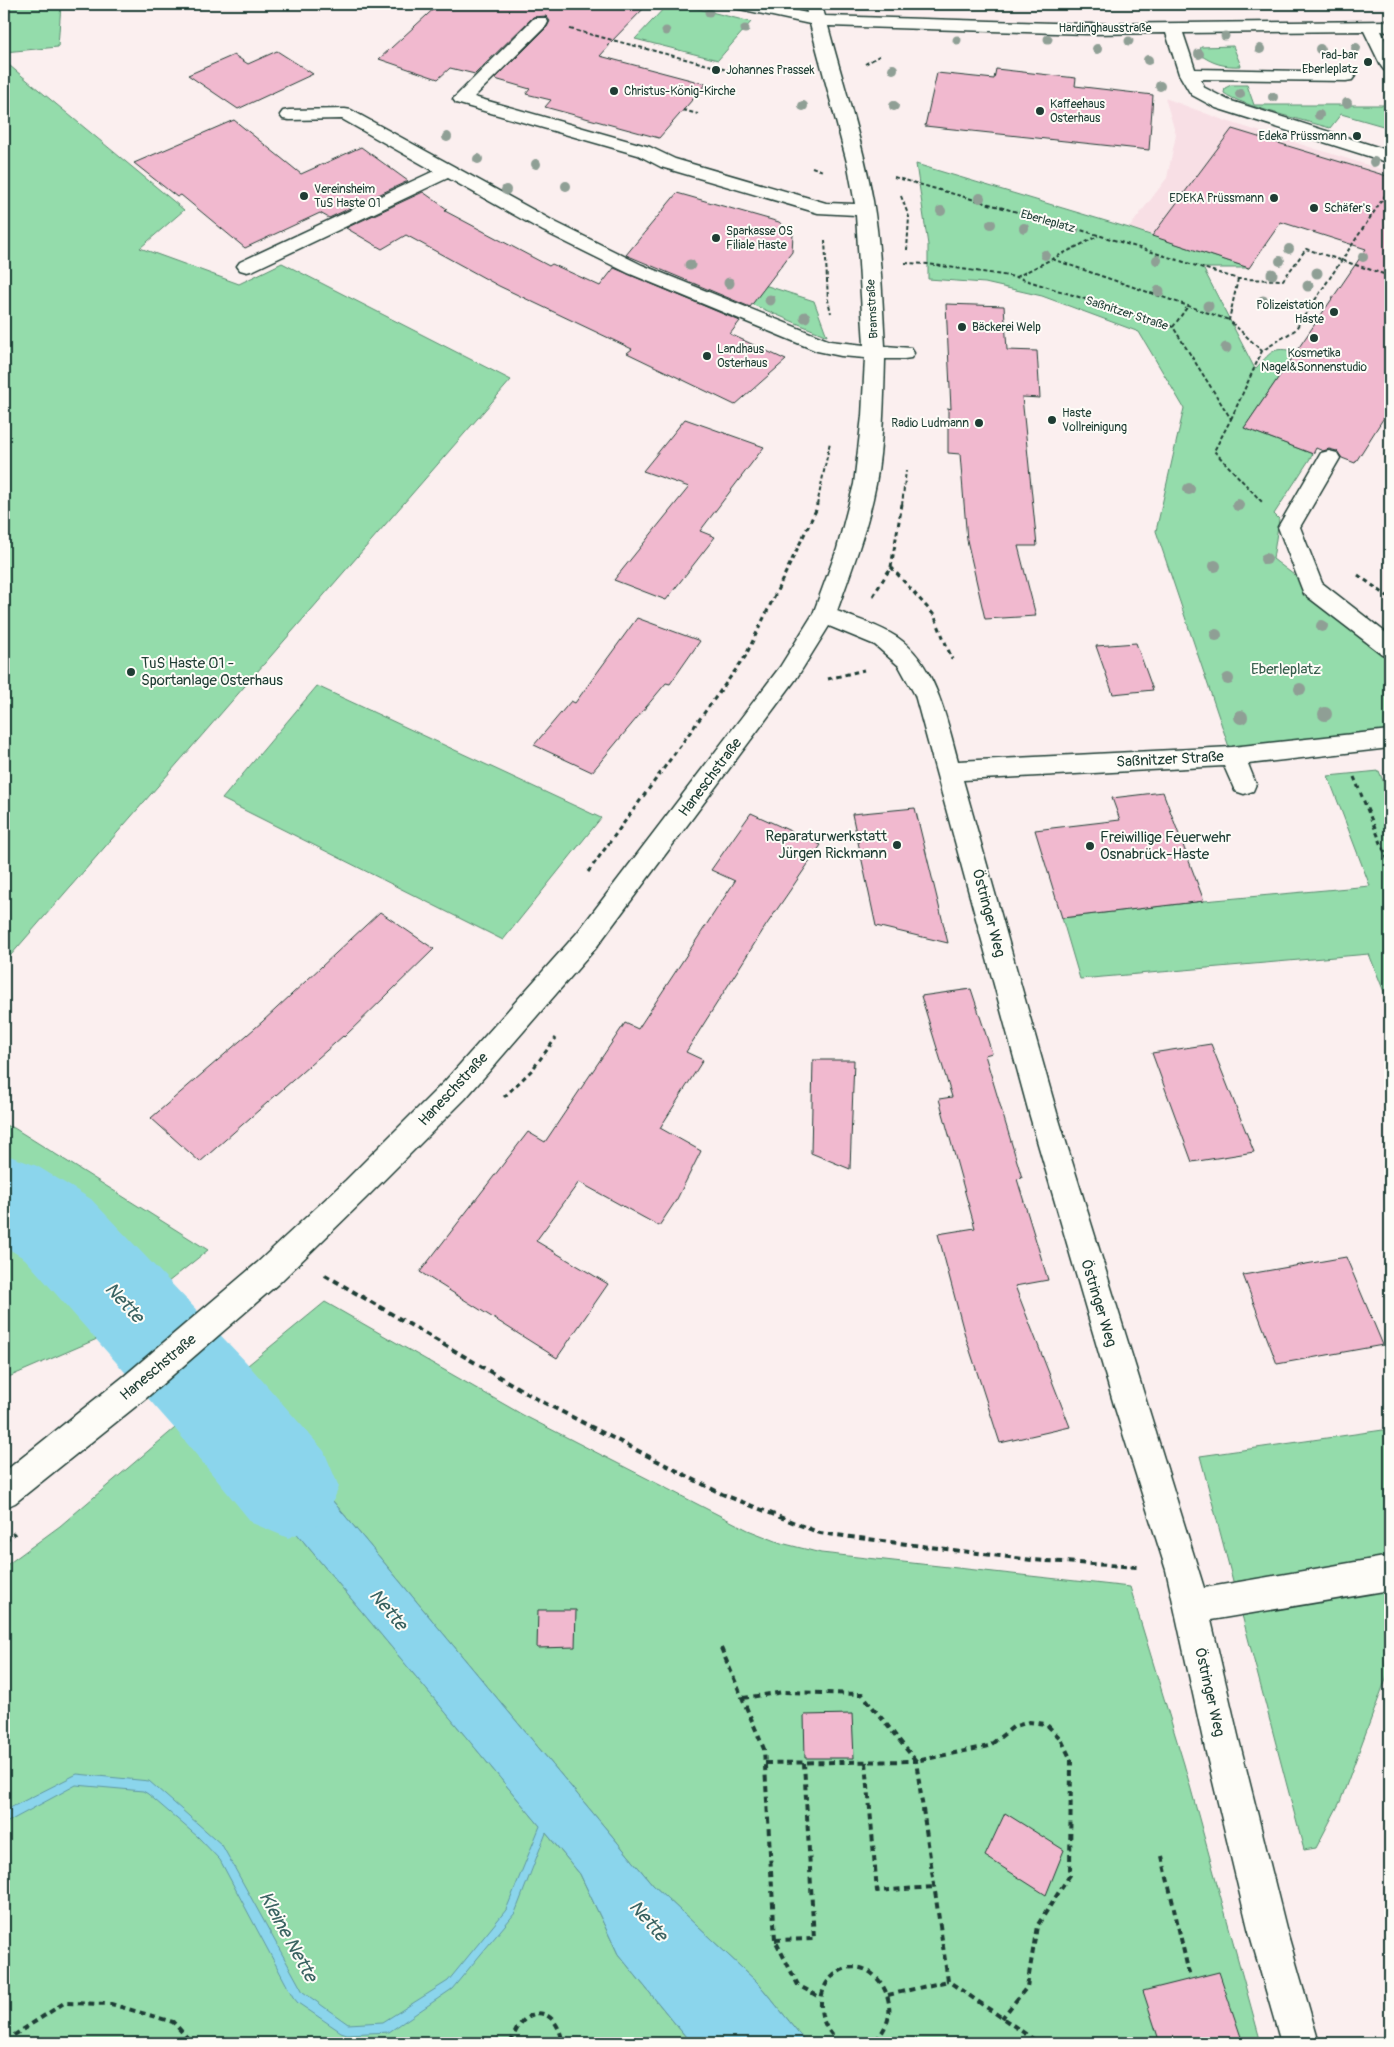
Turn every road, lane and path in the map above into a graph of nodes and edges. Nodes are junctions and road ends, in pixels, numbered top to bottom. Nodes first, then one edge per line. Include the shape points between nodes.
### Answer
1 (741, 4) edge
2 (816, 13) edge
3 (540, 22) joint
4 (1370, 26) junction
5 (1390, 26) edge
6 (1173, 28) junction
7 (1390, 66) edge
8 (734, 72) dead end
9 (1188, 74) junction
10 (1346, 76) dead end
11 (683, 110) dead end
12 (698, 114) dead end
13 (289, 115) dead end
14 (1390, 157) edge
15 (812, 167) dead end
16 (448, 171) junction
17 (894, 176) dead end
18 (1390, 188) edge
19 (825, 209) junction
20 (865, 210) junction
21 (1098, 235) junction
22 (1052, 259) junction
23 (1341, 260) junction
24 (907, 263) dead end
25 (247, 266) dead end
26 (1390, 276) edge
27 (1016, 277) junction
28 (1238, 280) junction
29 (1188, 306) junction
30 (1229, 320) junction
31 (1173, 327) junction
32 (841, 350) junction
33 (1262, 351) junction
34 (874, 352) junction
35 (904, 353) dead end
36 (1231, 418) junction
37 (831, 439) dead end
38 (1328, 458) dead end
39 (1267, 507) dead end
40 (824, 615) junction
41 (1390, 648) edge
42 (1390, 739) edge
43 (1340, 744) junction
44 (1232, 756) junction
45 (950, 771) junction
46 (1244, 784) dead end
47 (1390, 865) edge
48 (584, 877) dead end
49 (322, 1274) dead end
50 (4, 1492) edge
51 (1183, 1570) junction
52 (1390, 1573) edge
53 (1190, 1607) junction
54 (721, 1648) dead end
55 (743, 1698) junction
56 (916, 1761) junction
57 (866, 1762) junction
58 (765, 1763) junction
59 (804, 1763) junction
60 (1162, 1856) dead end
61 (934, 1887) junction
62 (775, 1940) junction
63 (1190, 1978) dead end
64 (948, 1982) junction
65 (888, 1995) junction
66 (821, 1998) junction
67 (1002, 2018) junction
68 (5, 2041) dead end
69 (192, 2043) edge
70 (511, 2043) edge
71 (564, 2043) edge
72 (840, 2043) edge
73 (874, 2043) edge
74 (1039, 2043) edge
75 (1300, 2043) edge

1 - 2 street, Hardinghausstraße
2 - 6 street, Hardinghausstraße via 1087,29
2 - 20 street, Bramstraße via 858,166
3 - 8 path
3 - 19 street via 462,99 644,151 668,163
4 - 5 street, Hardinghausstraße
4 - 6 street, Hardinghausstraße
4 - 7 street
6 - 9 street
9 - 10 street
9 - 14 street via 1198,91 1222,104
11 - 12 path
13 - 16 street via 345,114
15 - 19 path via 826,172 829,184
16 - 25 street
16 - 32 street via 550,228 635,269
17 - 21 path, Eberleplatz
18 - 23 path
19 - 20 street
19 - 32 path via 828,300
20 - 34 street, Bramstraße
21 - 22 path
21 - 28 path, Eberleplatz
22 - 27 path
22 - 29 path
23 - 26 path
23 - 28 path, Eberleplatz via 1306,249 1283,280
23 - 33 path via 1295,330
24 - 27 path, Saßnitzer Straße
27 - 31 path, Saßnitzer Straße
28 - 30 path
29 - 30 path
29 - 31 path
30 - 33 path
31 - 36 path, Saßnitzer Straße
32 - 34 street
33 - 36 path
34 - 35 street
34 - 40 street, Bramstraße via 873,416 865,484 848,549
36 - 39 path via 1214,451
37 - 48 path via 816,510 745,657
38 - 41 street via 1289,527 1312,588
40 - 45 street, Östringer Weg via 883,639 907,660 928,694
40 - 50 street, Haneschstraße via 788,673 586,941 455,1090 298,1245 209,1325
42 - 43 street, Saßnitzer Straße
43 - 44 street, Saßnitzer Straße
43 - 47 path
44 - 45 street, Saßnitzer Straße
44 - 46 street
45 - 51 street, Östringer Weg via 1043,1113
49 - 51 path via 537,1399 722,1494 820,1533 1032,1560
51 - 53 street, Östringer Weg
52 - 53 street
53 - 75 street, Östringer Weg via 1265,1919
54 - 55 path
55 - 56 path via 784,1692 862,1694
55 - 58 path via 764,1749
56 - 57 path
56 - 61 path
56 - 67 path via 989,1746 1013,1727 1030,1722 1046,1724 1061,1739 1071,1760 1070,1875 1037,1926 1027,1987
57 - 59 path
57 - 61 path via 877,1891
58 - 59 path
58 - 62 path
59 - 62 path via 814,1939
60 - 63 path
61 - 64 path
62 - 66 path via 798,1985
64 - 65 path
64 - 67 path
65 - 66 path via 874,1974 853,1967 832,1976
65 - 73 path via 889,2022 883,2035
66 - 72 path via 824,2024
67 - 74 path
68 - 69 path via 64,2003 111,2004 173,2022
70 - 71 path via 519,2022 544,2012 558,2023

